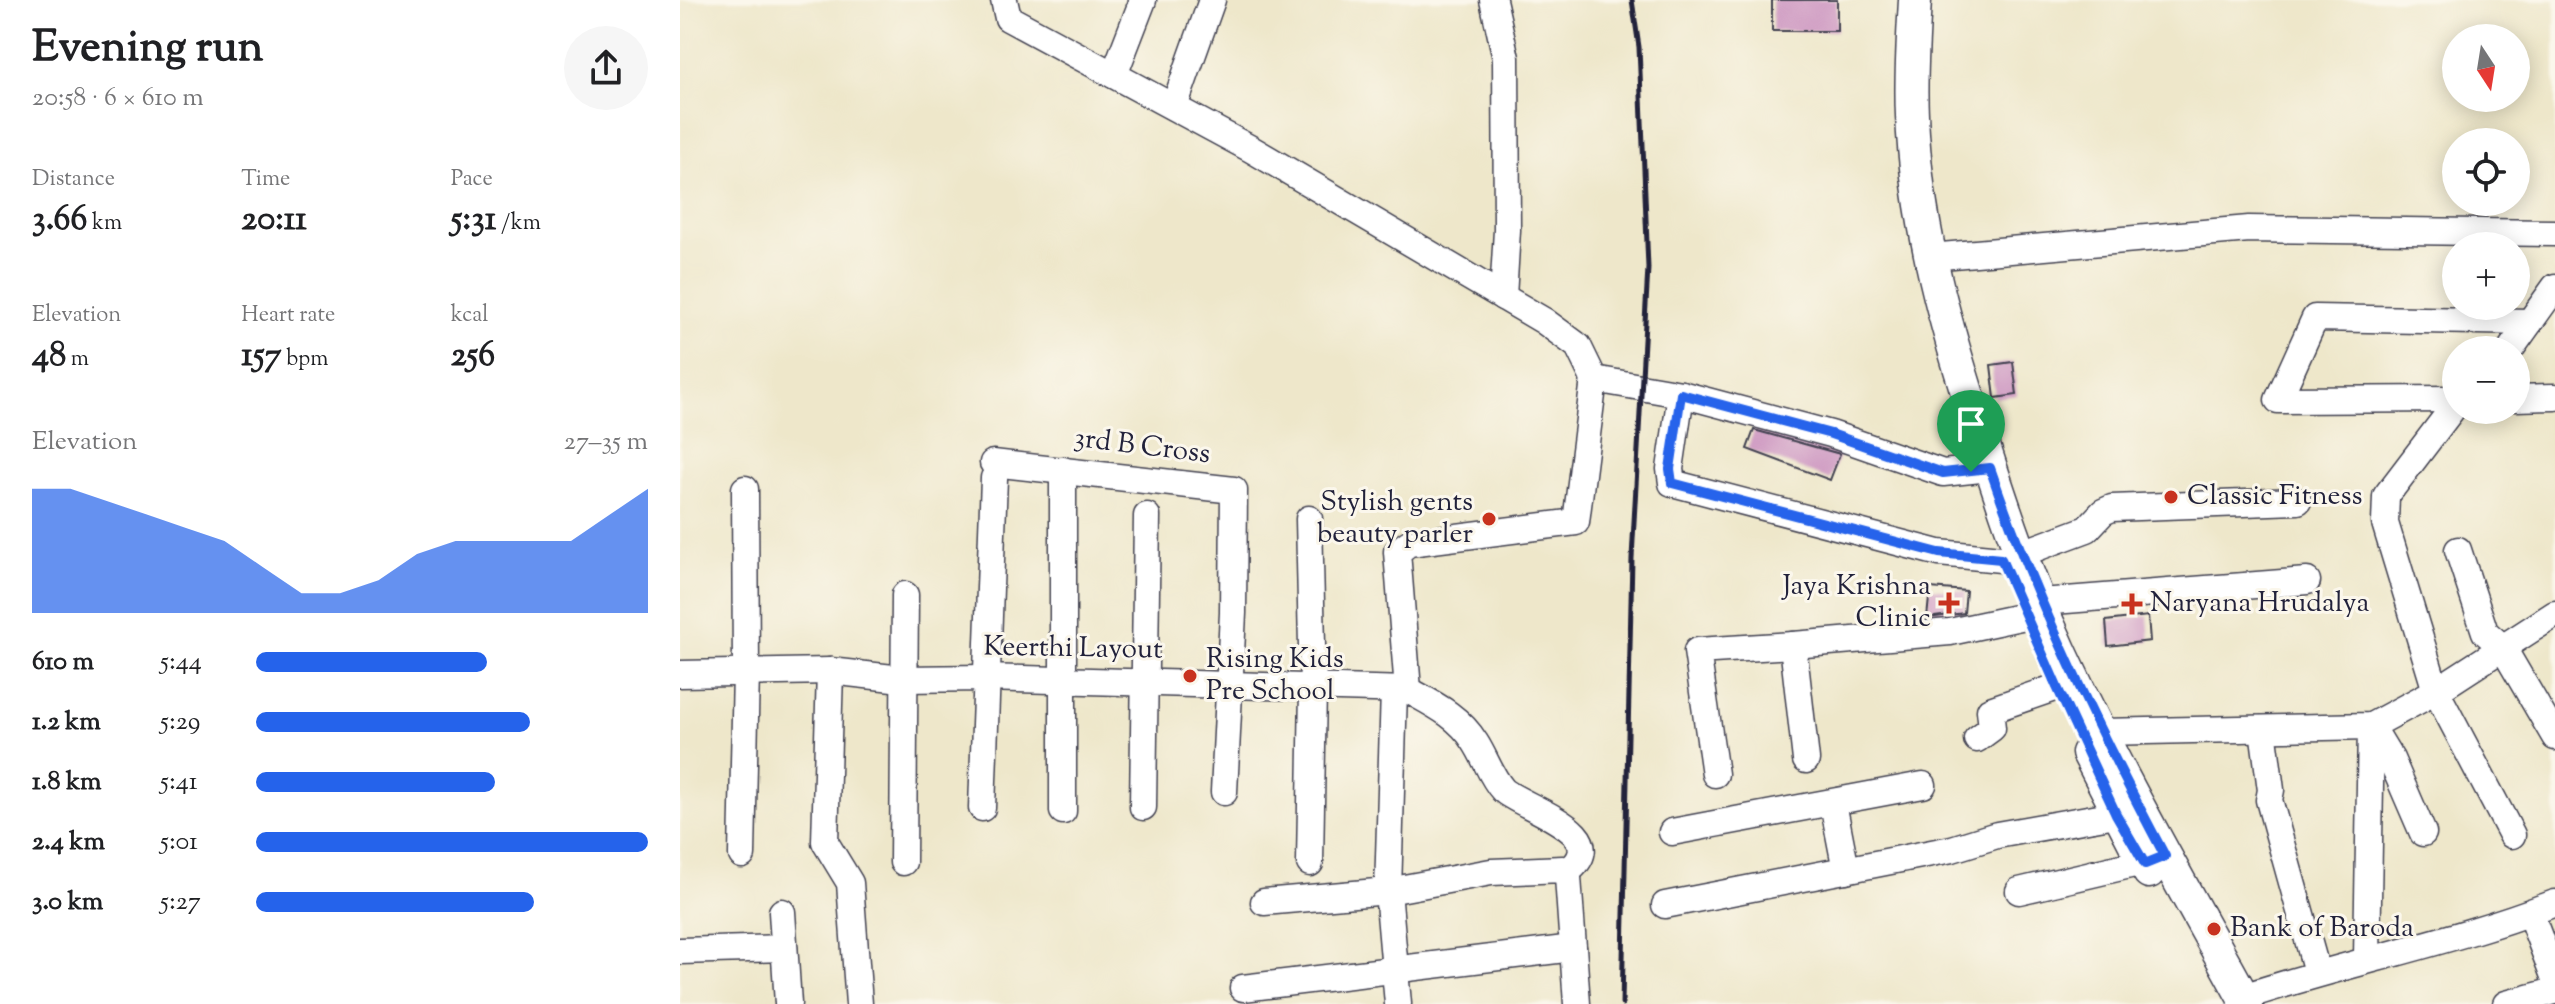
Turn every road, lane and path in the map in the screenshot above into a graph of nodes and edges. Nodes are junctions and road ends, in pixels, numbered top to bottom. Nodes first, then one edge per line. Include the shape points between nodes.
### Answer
1 (1004, 0) edge
2 (1143, 0) edge
3 (1212, 0) edge
4 (1493, 0) edge
5 (1895, 0) edge
6 (1915, 0) edge
7 (1114, 75) junction
8 (1174, 107) junction
9 (2555, 233) edge
10 (1930, 257) junction
11 (2555, 287) edge
12 (1503, 297) junction
13 (2530, 322) junction
14 (2520, 336) edge
15 (1594, 379) junction
16 (1681, 394) junction
17 (2555, 397) edge
18 (2530, 398) edge
19 (2442, 401) edge
20 (2442, 420) edge
21 (1063, 470) junction
22 (1981, 470) junction
23 (745, 489) dead end
24 (2298, 501) dead end
25 (1147, 516) dead end
26 (1309, 519) dead end
27 (2458, 550) dead end
28 (2010, 556) junction
29 (2307, 581) dead end
30 (905, 595) dead end
31 (2033, 609) junction
32 (2555, 614) edge
33 (1793, 645) junction
34 (2503, 648) junction
35 (746, 671) junction
36 (830, 671) junction
37 (680, 674) edge
38 (985, 678) junction
39 (902, 679) junction
40 (1063, 680) junction
41 (1147, 683) junction
42 (1230, 684) junction
43 (2057, 687) junction
44 (1313, 688) junction
45 (1401, 690) junction
46 (2436, 691) junction
47 (2371, 726) junction
48 (2263, 729) junction
49 (2101, 732) junction
50 (2555, 737) edge
51 (1977, 739) dead end
52 (1806, 760) dead end
53 (1715, 774) dead end
54 (1923, 785) dead end
55 (1224, 792) dead end
56 (1833, 803) junction
57 (1143, 807) dead end
58 (982, 808) dead end
59 (1063, 811) dead end
60 (2116, 814) junction
61 (1672, 832) dead end
62 (2423, 833) dead end
63 (2512, 835) dead end
64 (742, 855) dead end
65 (2155, 860) junction
66 (903, 862) dead end
67 (1310, 863) dead end
68 (1846, 870) junction
69 (1567, 872) junction
70 (1388, 891) junction
71 (2019, 891) dead end
72 (1264, 902) dead end
73 (2555, 903) edge
74 (1665, 905) dead end
75 (782, 912) dead end
76 (2530, 913) junction
77 (784, 948) junction
78 (1573, 948) junction
79 (680, 951) edge
80 (2367, 958) junction
81 (1393, 967) junction
82 (2317, 972) junction
83 (2555, 979) edge
84 (1243, 988) dead end
85 (2555, 991) edge
86 (2238, 1002) edge
87 (788, 1004) edge
88 (859, 1004) edge
89 (1398, 1004) edge
90 (1577, 1004) edge
91 (2506, 1004) edge

1 - 7 street via 1008,18
2 - 7 street
3 - 8 street
4 - 12 street via 1506,58
5 - 22 main road via 1903,197 1936,346
6 - 10 main road via 1912,116
7 - 8 street
8 - 12 street
9 - 10 street via 2249,229
10 - 22 main road
11 - 13 street
12 - 15 street via 1578,346
13 - 14 street
13 - 19 street via 2315,318 2278,400
15 - 16 street
15 - 45 street via 1576,522 1409,543 1397,552
16 - 22 street via 1831,434 1943,473
16 - 28 street via 1672,483 1939,553
17 - 18 street
20 - 46 street via 2386,496 2384,510
21 - 38 street, 3rd B Cross via 993,470
21 - 40 street
21 - 42 street, 3rd B Cross via 1234,490
22 - 28 main road
23 - 35 street
24 - 28 street via 2112,508 2087,529
25 - 41 street
26 - 44 street
27 - 34 street via 2485,632
28 - 31 main road
29 - 31 street
30 - 39 street
31 - 33 street via 1950,632
31 - 43 main road
31 - 49 main road
32 - 34 street
33 - 52 street
33 - 53 street via 1697,651
34 - 46 street
34 - 50 street
35 - 36 street, Keerthi Layout
35 - 37 street, Keerthi Layout
35 - 64 street
36 - 39 street, Keerthi Layout
36 - 88 street via 825,842 850,883
38 - 39 street, Keerthi Layout
38 - 40 street, Keerthi Layout
38 - 58 street
39 - 66 street
40 - 41 street, Keerthi Layout
40 - 59 street
41 - 42 street, Keerthi Layout
41 - 57 street
42 - 44 street, Keerthi Layout
42 - 55 street
43 - 51 street via 1999,704 1990,710 1992,728
43 - 60 main road
44 - 45 street, Keerthi Layout
44 - 67 street
45 - 69 street via 1452,715 1474,739 1507,794 1561,819 1574,833 1580,848 1576,865
45 - 70 street
46 - 47 street
46 - 63 street
47 - 48 street
47 - 62 street
47 - 80 street
48 - 49 street
48 - 82 street via 2269,800
49 - 65 main road
54 - 56 street
56 - 61 street
56 - 68 street
60 - 65 main road
60 - 68 street
65 - 71 street
65 - 86 main road
68 - 74 street
69 - 70 street via 1491,872
69 - 78 street
70 - 72 street
70 - 81 street
73 - 76 street
75 - 77 street
76 - 80 street
76 - 83 street
77 - 79 street
77 - 87 street
78 - 81 street
78 - 90 street
80 - 82 street
81 - 84 street
81 - 89 street
82 - 86 street
85 - 91 street

